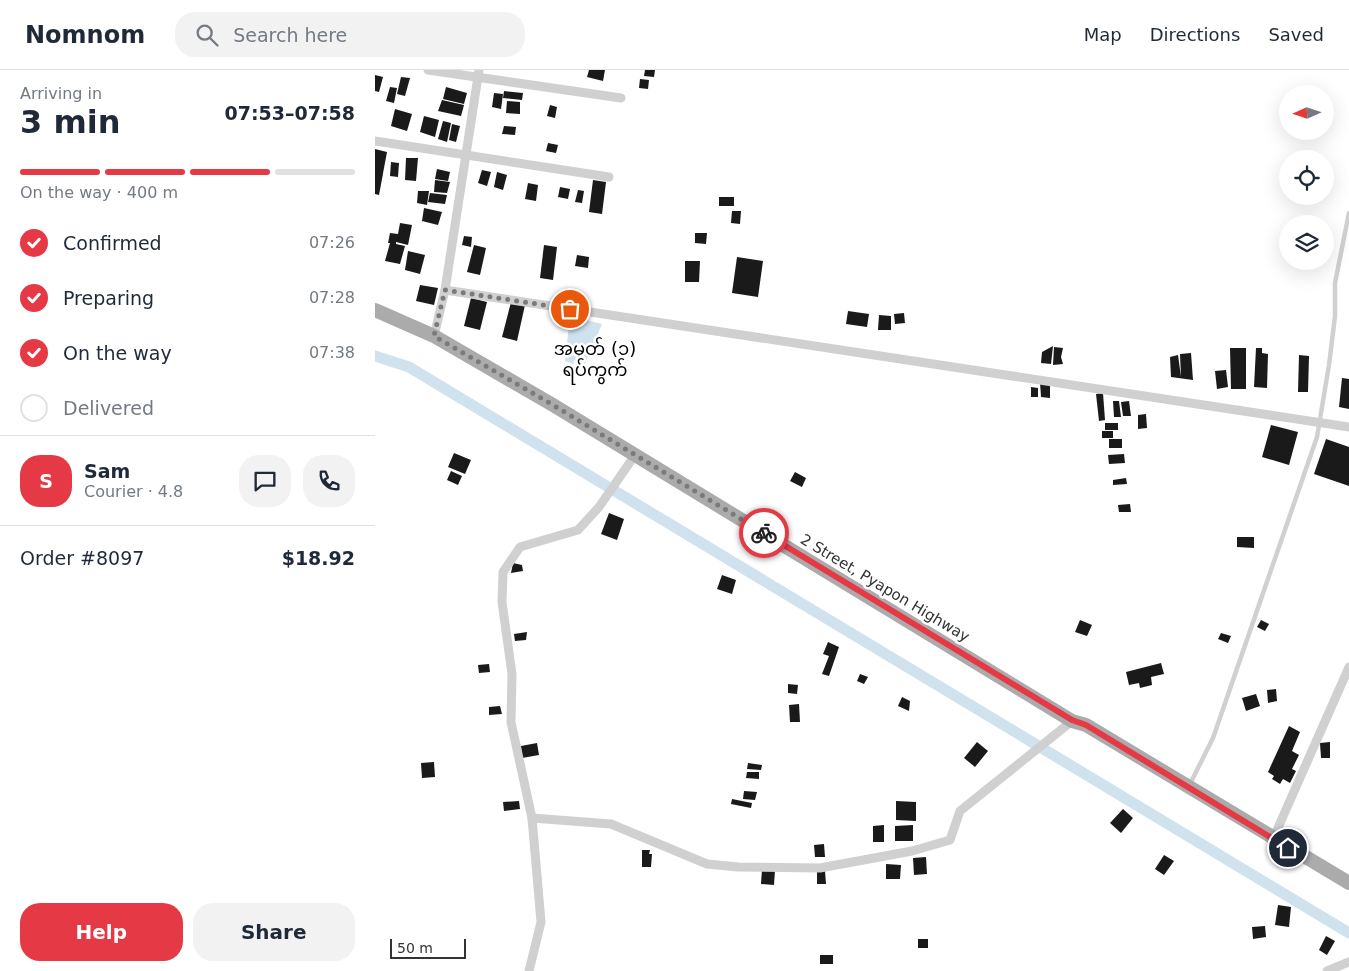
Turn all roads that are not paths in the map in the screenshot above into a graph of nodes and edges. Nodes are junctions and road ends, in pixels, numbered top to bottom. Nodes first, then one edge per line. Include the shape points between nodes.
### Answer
1 (428, 70) edge
2 (479, 74) edge
3 (621, 98) dead end
4 (375, 141) edge
5 (466, 155) junction
6 (609, 177) dead end
7 (1349, 213) edge
8 (445, 290) junction
9 (375, 310) edge
10 (434, 336) junction
11 (1319, 423) junction
12 (1349, 427) edge
13 (635, 455) junction
14 (1349, 667) edge
15 (1072, 720) junction
16 (1189, 788) junction
17 (532, 818) junction
18 (1273, 839) junction
19 (1349, 883) edge
20 (1349, 962) edge
21 (529, 971) edge
22 (1327, 971) edge

1 - 2 street
2 - 3 street
2 - 5 street
4 - 5 street
5 - 6 street
5 - 8 street
7 - 11 lane via 1335,283 1335,316
8 - 10 street
8 - 11 street
9 - 10 main road, 2 Street, Pyapon Highway
10 - 13 main road, 2 Street, Pyapon Highway
11 - 12 street
11 - 16 lane via 1213,738
13 - 15 main road, 2 Street, Pyapon Highway
13 - 17 street via 599,507 578,530 520,547 503,572 502,602 512,674 511,722
14 - 18 street
15 - 16 main road, 2 Street, Pyapon Highway via 1086,725
15 - 17 street via 960,811 950,840 820,868 707,864 611,824
16 - 18 main road, 2 Street, Pyapon Highway
17 - 21 street via 541,922
18 - 19 main road, 2 Street, Pyapon Highway
20 - 22 street

